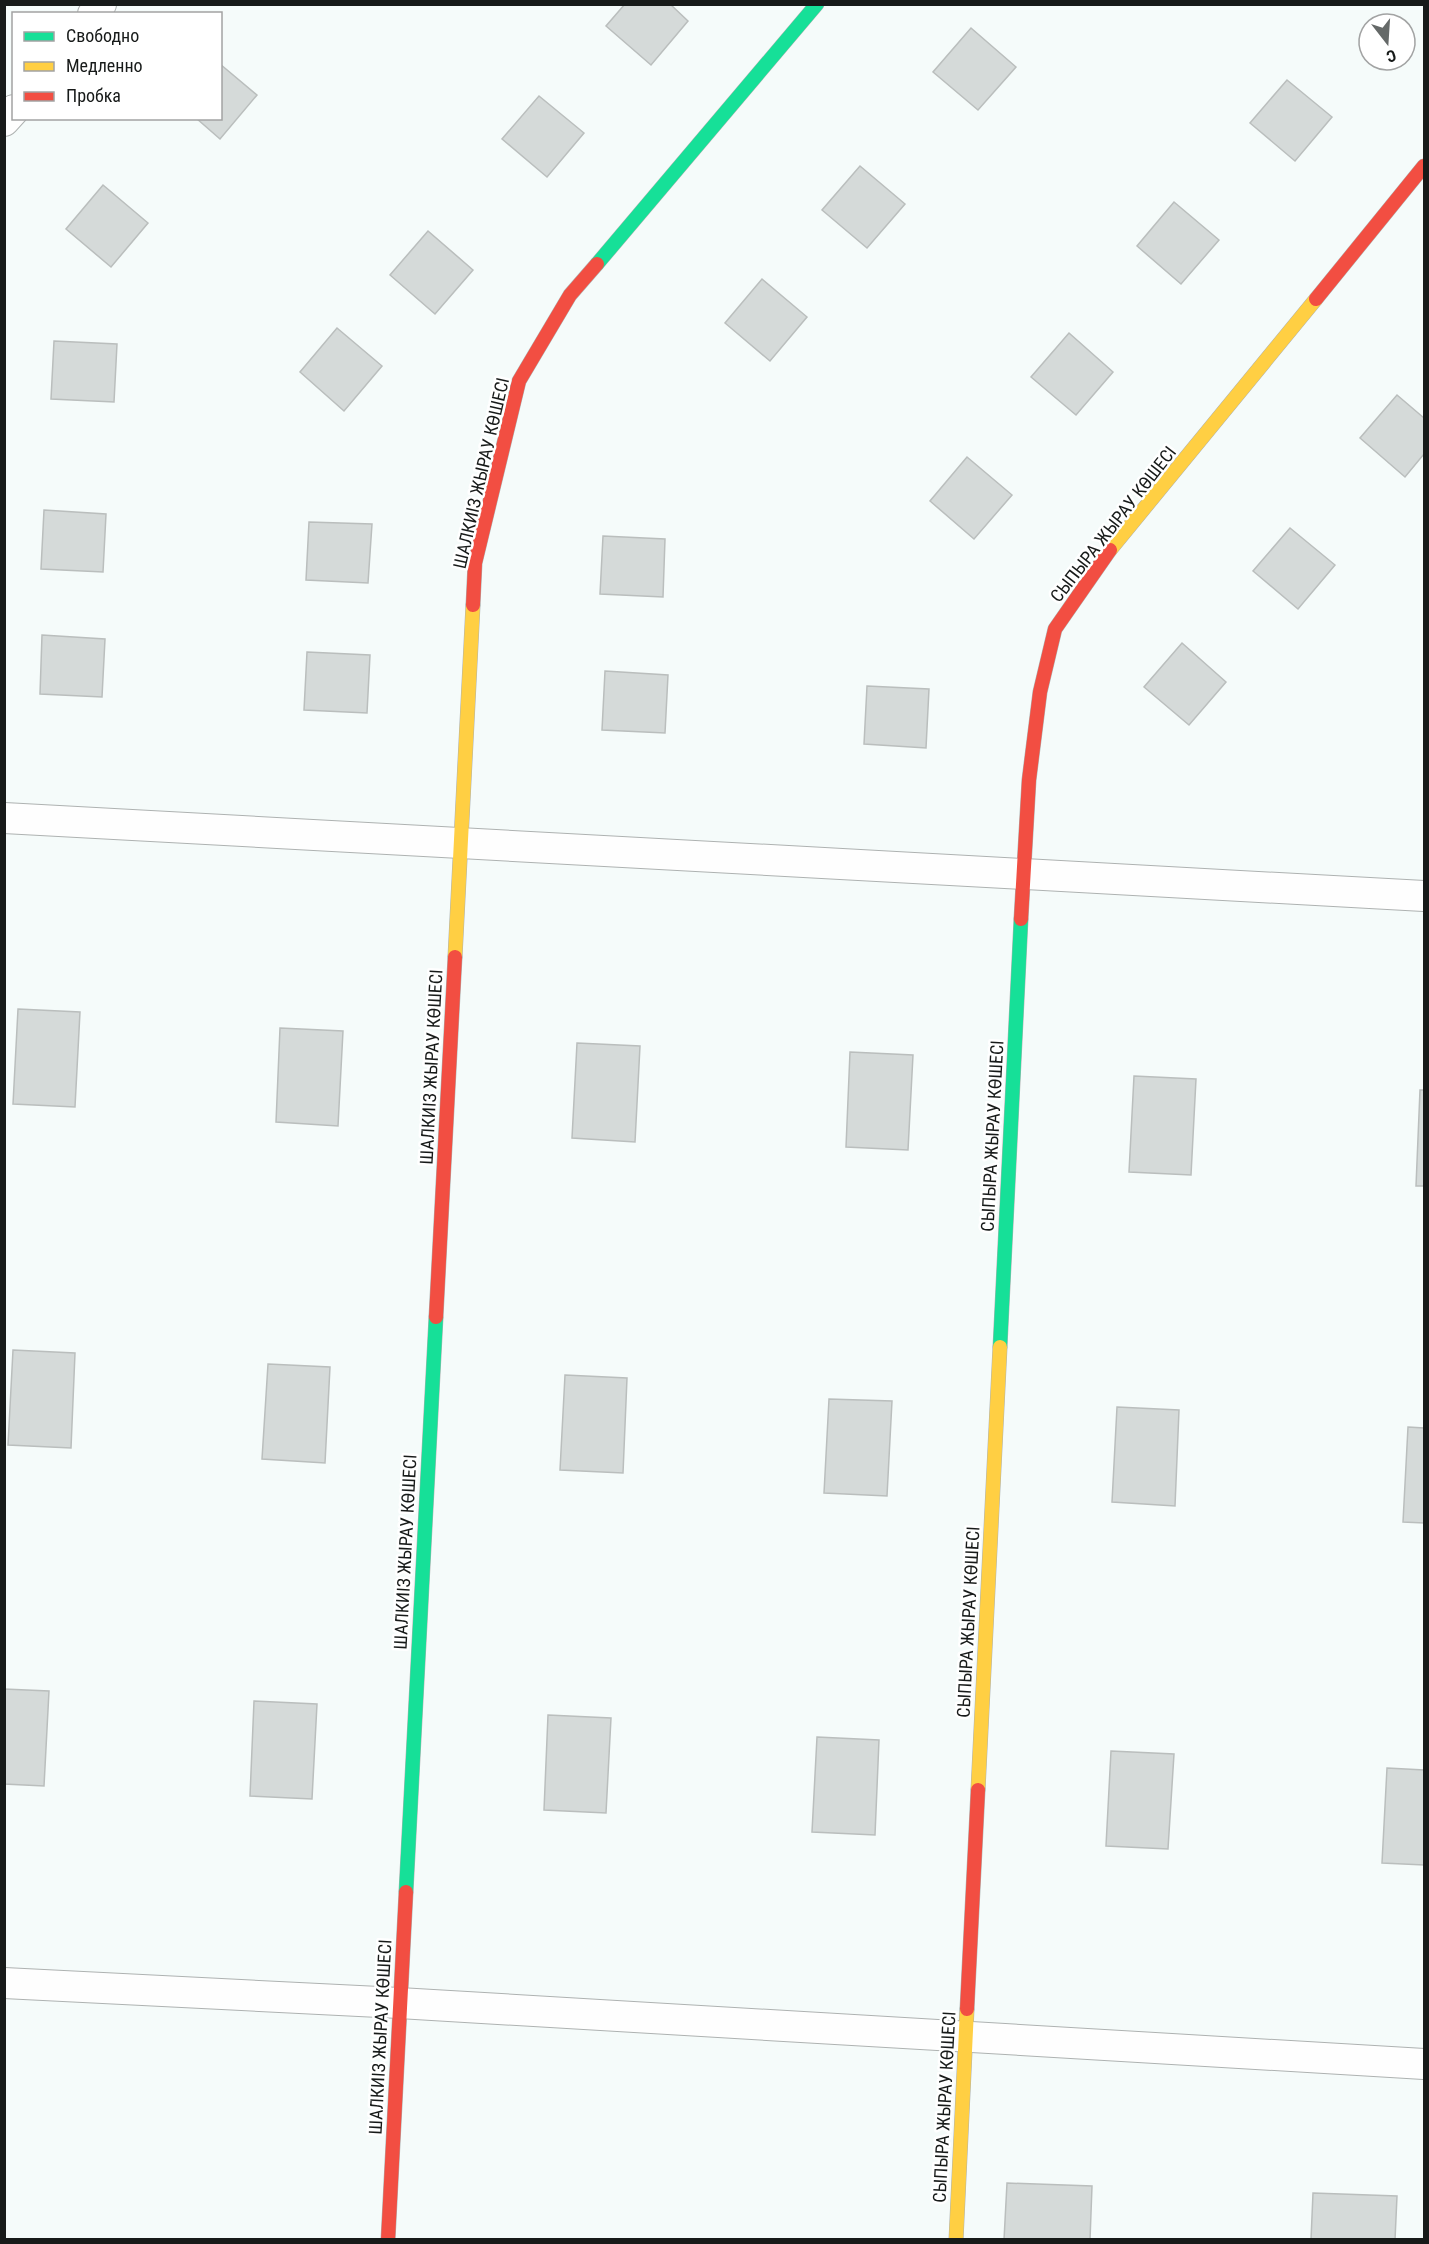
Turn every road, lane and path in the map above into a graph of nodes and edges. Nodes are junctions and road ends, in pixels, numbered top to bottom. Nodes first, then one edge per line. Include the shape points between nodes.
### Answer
1 (817, 4) edge
2 (1425, 166) edge
3 (4, 818) edge
4 (461, 844) junction
5 (1023, 874) junction
6 (1425, 896) edge
7 (4, 1983) edge
8 (399, 2003) junction
9 (966, 2036) junction
10 (1425, 2064) edge
11 (388, 2240) edge
12 (956, 2240) edge

1 - 4 street, ШАЛКИІЗ ЖЫРАУ КӨШЕСІ via 570,296 519,381 475,563
2 - 5 street, СЫПЫРА ЖЫРАУ КӨШЕСІ via 1106,555 1055,629 1040,692
3 - 4 street
4 - 5 street
4 - 8 street, ШАЛКИІЗ ЖЫРАУ КӨШЕСІ
5 - 6 street
5 - 9 street, СЫПЫРА ЖЫРАУ КӨШЕСІ
7 - 8 street
8 - 9 street
8 - 11 street, ШАЛКИІЗ ЖЫРАУ КӨШЕСІ
9 - 10 street
9 - 12 street, СЫПЫРА ЖЫРАУ КӨШЕСІ

